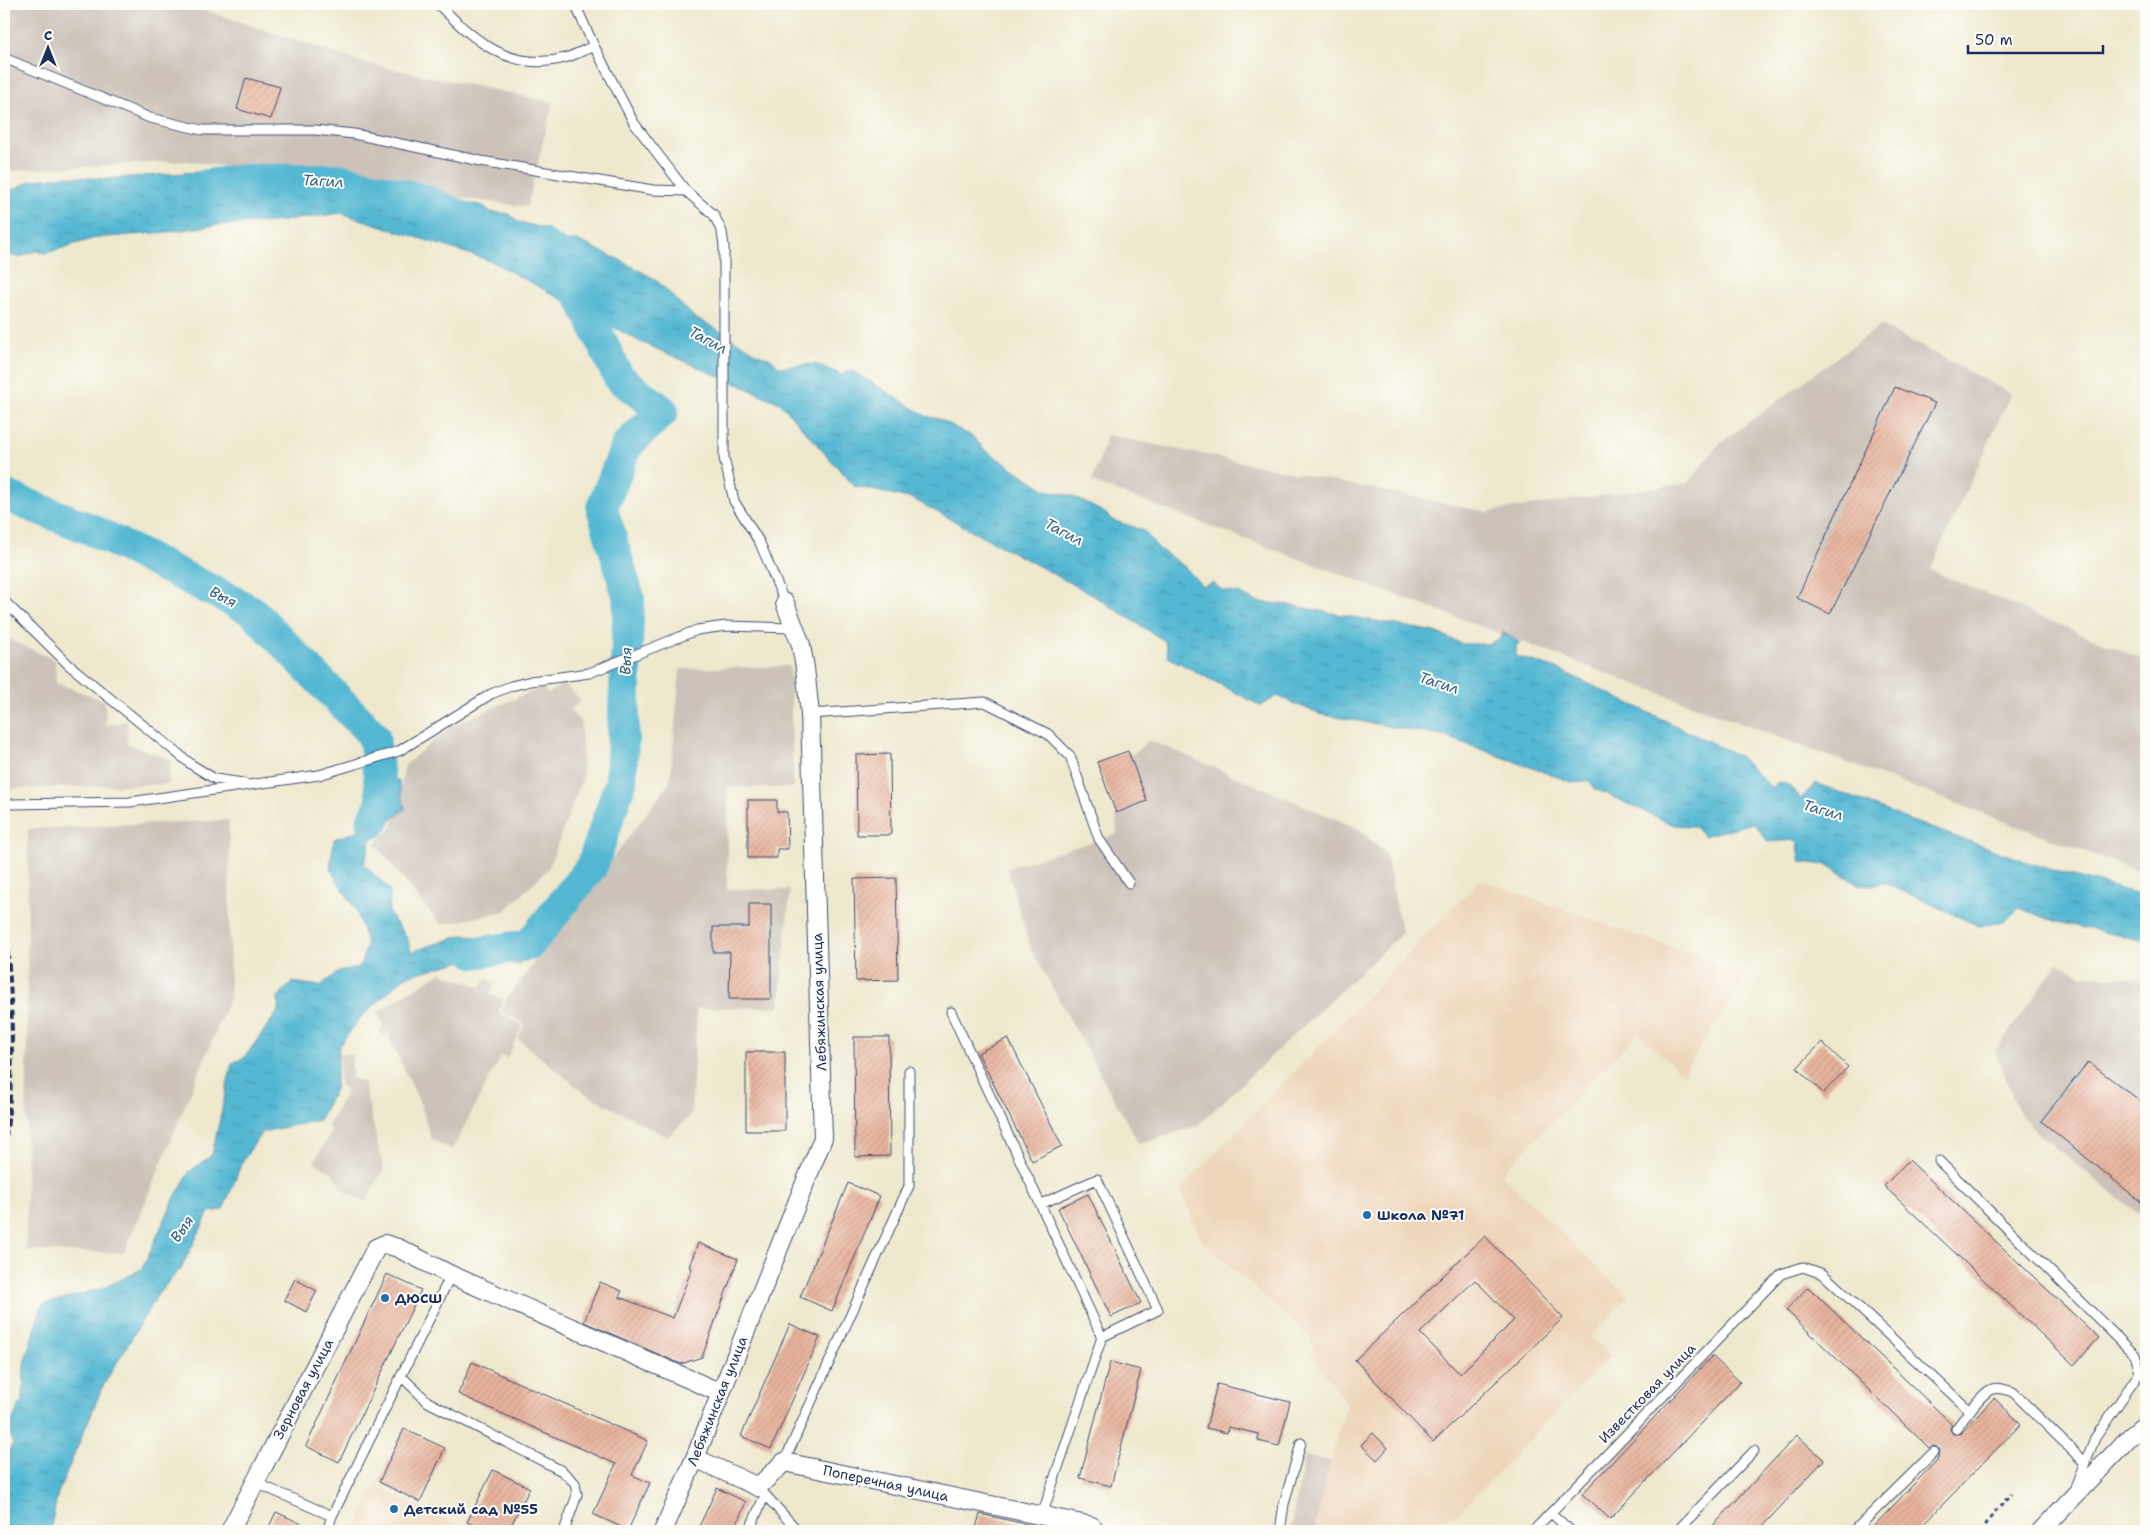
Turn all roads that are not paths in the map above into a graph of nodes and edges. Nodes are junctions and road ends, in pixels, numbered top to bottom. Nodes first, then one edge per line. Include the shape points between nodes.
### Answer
1 (438, 4) edge
2 (575, 4) edge
3 (594, 46) junction
4 (4, 58) edge
5 (686, 190) junction
6 (4, 601) edge
7 (785, 603) joint
8 (794, 628) junction
9 (810, 714) junction
10 (252, 785) junction
11 (11, 804) dead end
12 (1129, 884) dead end
13 (951, 1012) dead end
14 (909, 1071) dead end
15 (1939, 1161) dead end
16 (1041, 1204) junction
17 (450, 1275) junction
18 (1102, 1337) junction
19 (2143, 1370) edge
20 (401, 1376) junction
21 (721, 1393) junction
22 (1970, 1411) junction
23 (2146, 1424) edge
24 (1956, 1429) dead end
25 (1301, 1443) dead end
26 (1754, 1451) dead end
27 (1934, 1452) dead end
28 (695, 1458) junction
29 (784, 1462) junction
30 (2085, 1463) junction
31 (254, 1482) junction
32 (762, 1491) junction
33 (2071, 1499) junction
34 (1551, 1513) junction
35 (332, 1516) junction
36 (1042, 1516) junction
37 (1092, 1526) dead end
38 (230, 1531) edge
39 (327, 1531) edge
40 (565, 1531) edge
41 (663, 1531) edge
42 (749, 1531) edge
43 (798, 1531) edge
44 (1280, 1531) edge
45 (1533, 1531) edge
46 (1571, 1531) edge
47 (1677, 1531) edge
48 (1854, 1531) edge
49 (2041, 1531) edge

1 - 3 lane via 463,30 507,58 537,61 565,58
2 - 3 lane, Лебяжинская улица
3 - 5 lane, Лебяжинская улица via 634,123
4 - 5 lane via 150,118 202,130 315,130 354,134 652,190
5 - 7 lane, Лебяжинская улица via 714,216 722,232 724,458 734,501 760,543
6 - 10 lane via 69,665 192,765 215,779
7 - 8 street, Лебяжинская улица
8 - 9 street, Лебяжинская улица via 801,645
8 - 10 lane via 726,626 697,630 589,673 531,681 491,694 399,751 319,775
9 - 12 lane via 985,702 1048,734 1070,756 1100,839
9 - 21 street, Лебяжинская улица via 823,1138
10 - 11 lane via 130,802
13 - 16 lane
14 - 29 lane via 909,1186
15 - 19 lane via 2134,1354
16 - 18 lane
16 - 18 lane via 1097,1179 1158,1310
17 - 20 lane
17 - 21 street
17 - 31 street, Зерновая улица via 398,1248 385,1244 376,1248
18 - 36 lane
19 - 30 lane via 2095,1438
20 - 35 lane
20 - 40 lane via 428,1402 562,1471 575,1483 577,1495
21 - 28 street, Лебяжинская улица
22 - 24 lane
22 - 30 lane via 1990,1390 2000,1388 2013,1392
22 - 34 lane, Известковая улица via 1823,1274 1803,1266 1781,1274
23 - 33 street
25 - 44 lane
26 - 47 lane
27 - 48 lane
28 - 32 street
28 - 41 street, Лебяжинская улица
29 - 32 street
29 - 36 street, Поперечная улица
30 - 33 lane
31 - 35 lane
31 - 38 street, Зерновая улица
32 - 42 lane
32 - 43 lane
33 - 49 street
34 - 45 lane, Известковая улица
34 - 46 lane
35 - 39 lane
36 - 37 street, Поперечная улица

